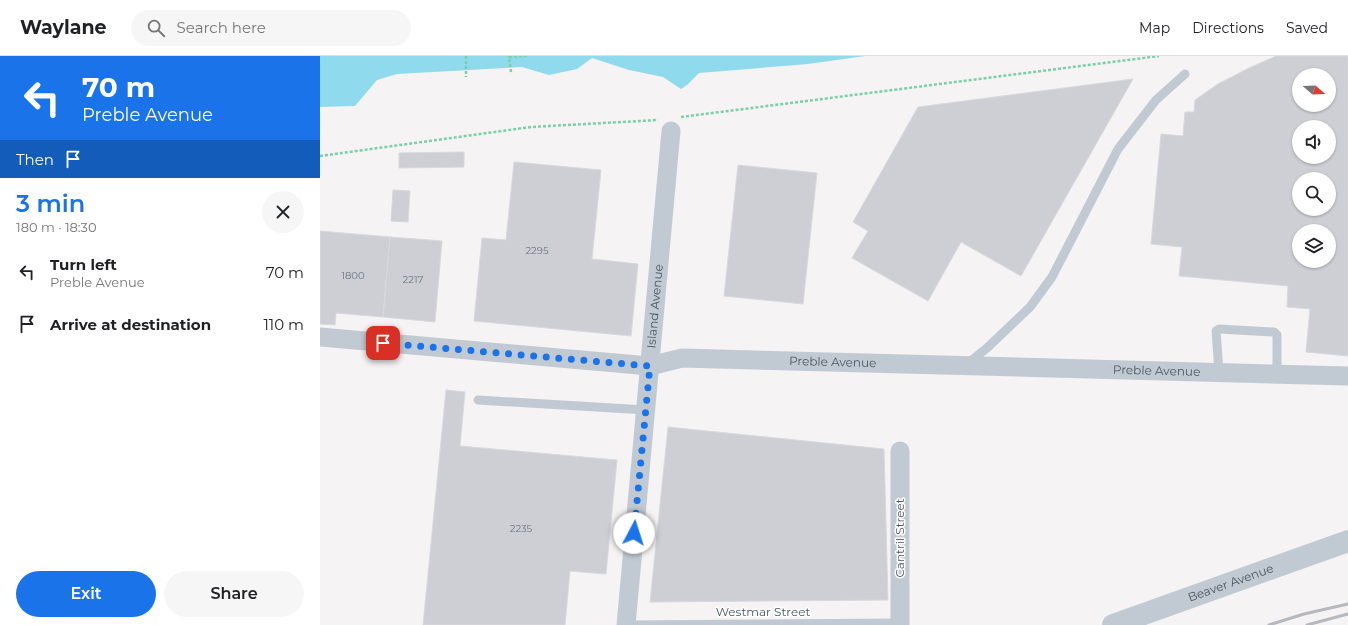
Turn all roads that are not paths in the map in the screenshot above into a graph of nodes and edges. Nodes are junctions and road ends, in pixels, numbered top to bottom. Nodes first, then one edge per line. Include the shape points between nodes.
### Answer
1 (1185, 74) dead end
2 (670, 122) road end
3 (320, 337) edge
4 (650, 366) junction
5 (964, 366) junction
6 (1219, 372) junction
7 (1277, 374) junction
8 (1348, 376) edge
9 (478, 400) dead end
10 (646, 410) junction
11 (900, 451) dead end
12 (1348, 541) edge
13 (900, 624) edge
14 (626, 625) edge
15 (1113, 625) edge

1 - 5 lane via 1156,100 1118,149 1052,277 1030,307
2 - 4 street, Island Avenue
3 - 4 street, Preble Avenue
4 - 5 street, Preble Avenue via 682,358
4 - 10 street, Island Avenue
5 - 6 street, Preble Avenue
6 - 7 street, Preble Avenue
6 - 7 lane via 1216,332 1219,329 1277,334
7 - 8 street, Preble Avenue
9 - 10 lane
10 - 14 street, Island Avenue
11 - 13 street, Cantril Street
12 - 15 street, Beaver Avenue
13 - 14 lane, Westmar Street

